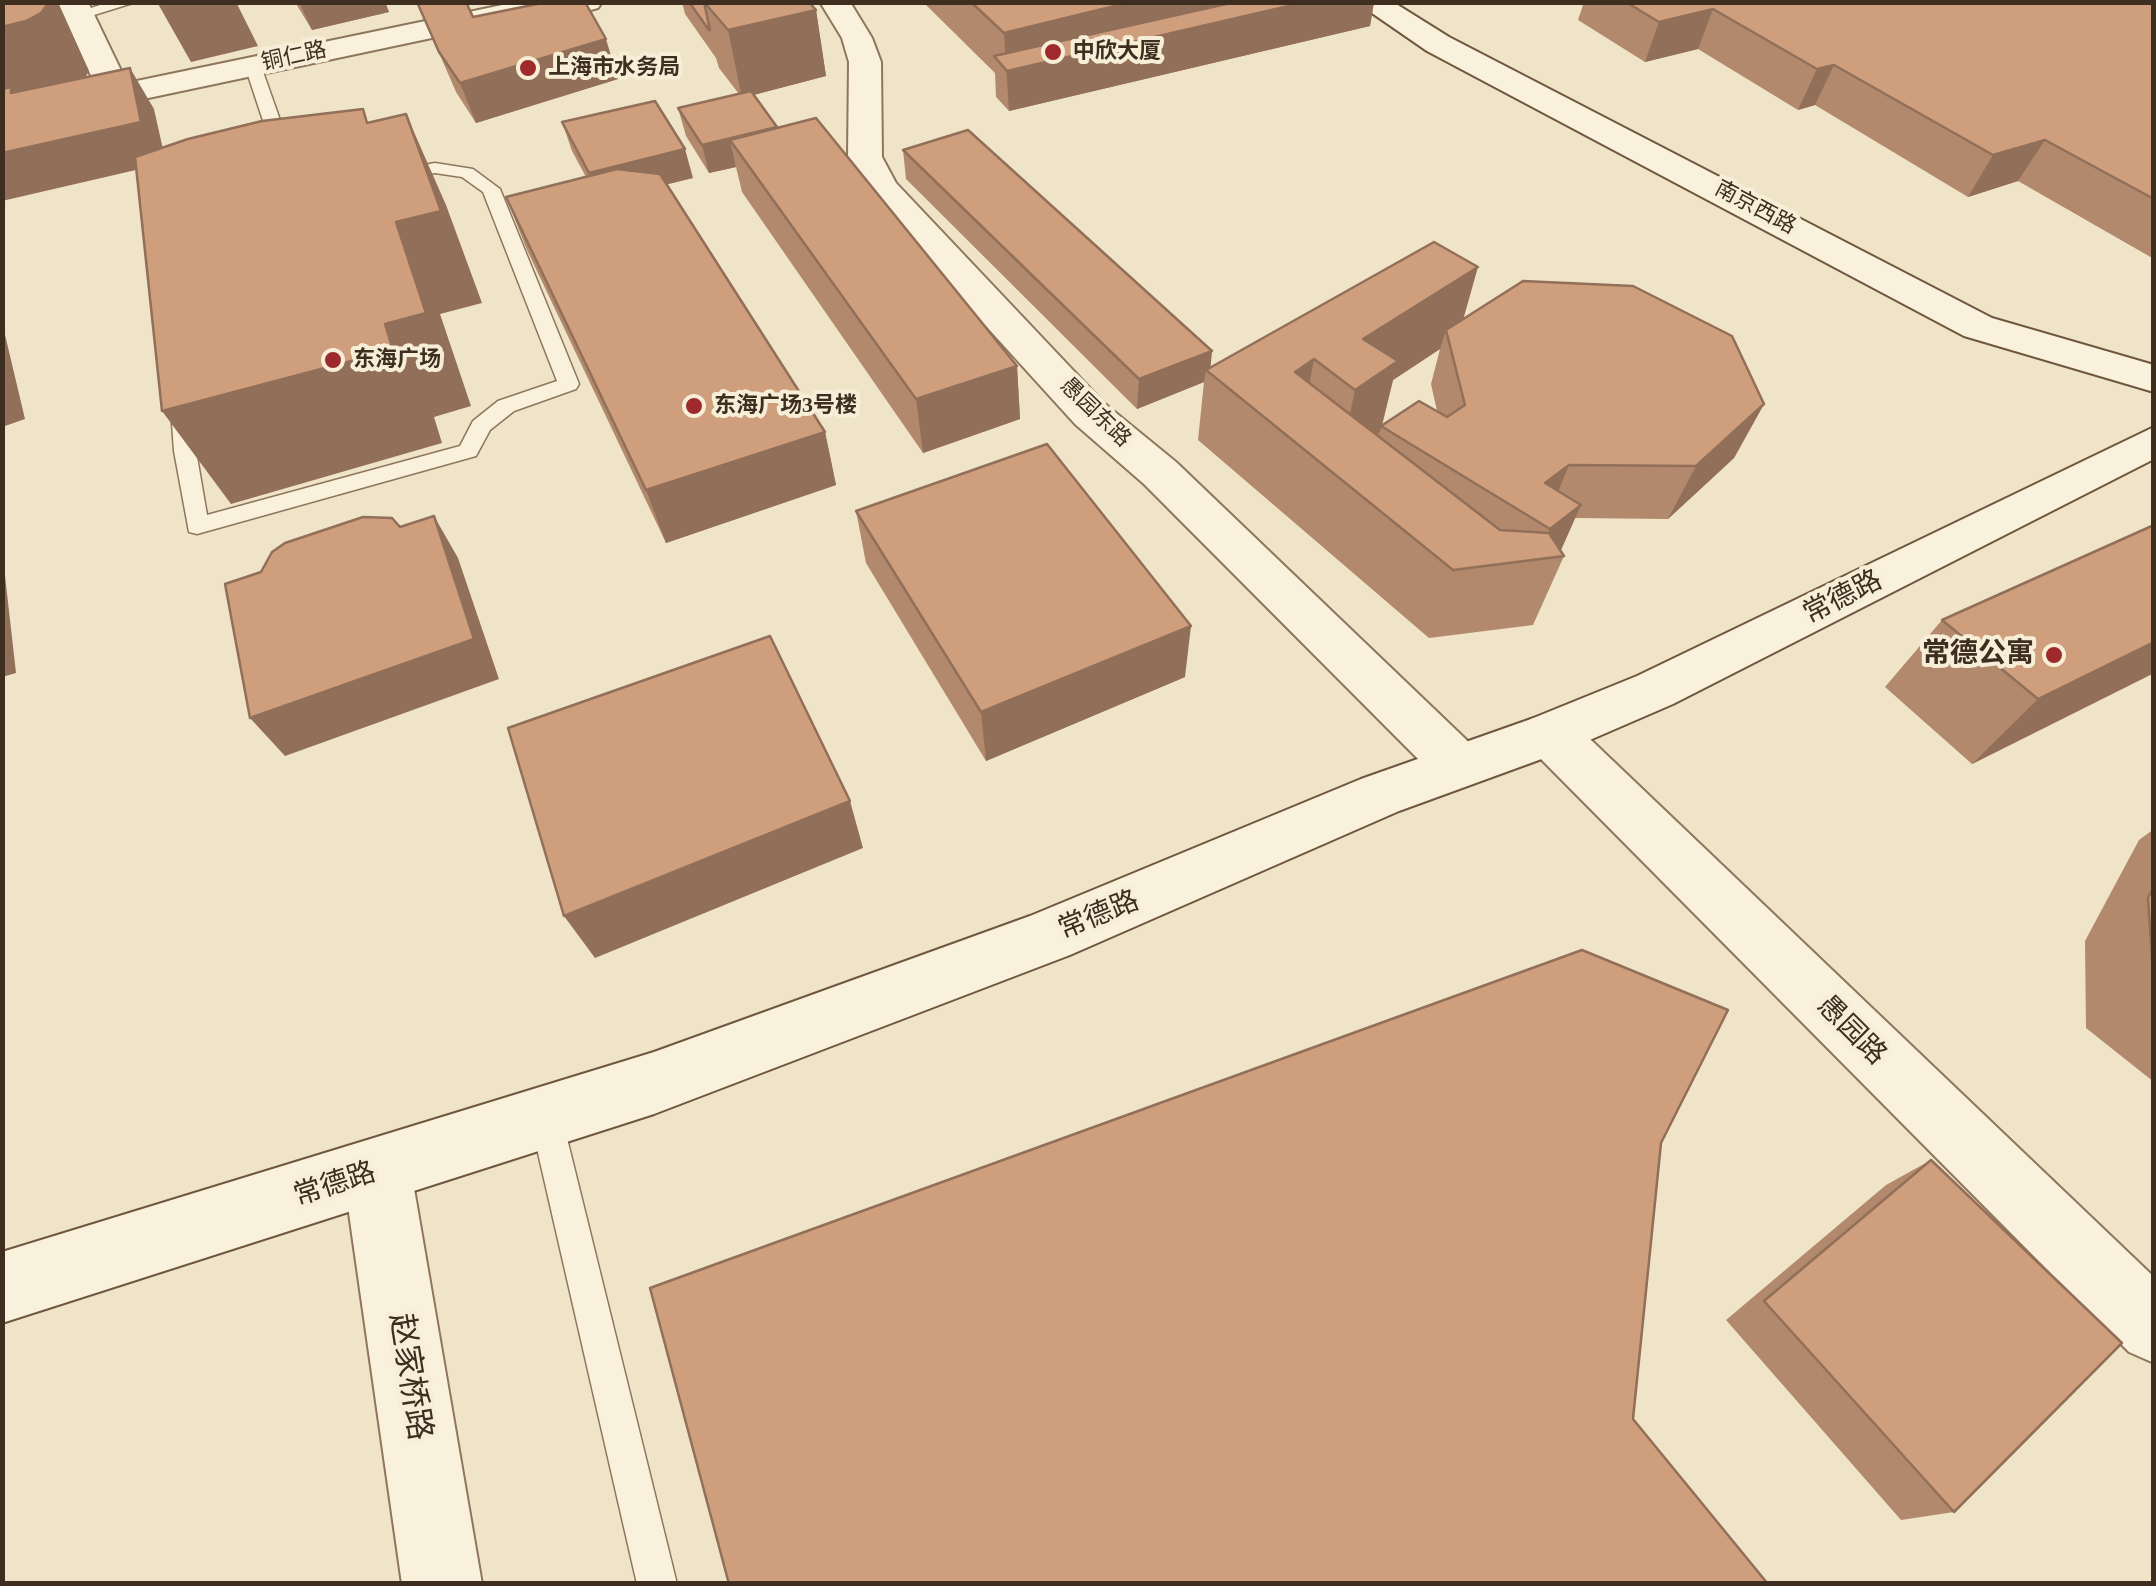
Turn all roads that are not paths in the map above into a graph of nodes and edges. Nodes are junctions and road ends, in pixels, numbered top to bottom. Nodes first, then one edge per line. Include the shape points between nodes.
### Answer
1 (129, 2) edge
2 (586, 2) edge
3 (834, 2) edge
4 (1372, 2) edge
5 (75, 8) edge
6 (253, 66) junction
7 (116, 95) junction
8 (2, 119) edge
9 (297, 192) junction
10 (2154, 379) edge
11 (2154, 441) edge
12 (1550, 734) junction
13 (1459, 766) junction
14 (546, 1118) junction
15 (377, 1171) junction
16 (2, 1288) edge
17 (2154, 1327) edge
18 (442, 1584) edge
19 (657, 1584) edge

1 - 5 lane
2 - 6 street, 铜仁路
3 - 13 street, 愚园东路 via 865,62 866,158 880,186 1090,414 1160,473
4 - 10 street, 南京西路 via 1438,44 1978,327
5 - 7 street
6 - 7 street, 铜仁路
6 - 9 lane
7 - 8 street, 铜仁路
9 - 9 lane via 187,227 169,254 198,472 196,526 468,451 481,426 506,406 569,384 518,238 491,189 467,173 435,168
11 - 12 street, 常德路 via 1756,642
12 - 13 street, 常德路
12 - 17 street, 愚园路
13 - 14 street, 常德路 via 1050,936
14 - 15 street, 常德路
14 - 19 lane
15 - 16 street, 常德路
15 - 18 street, 赵家桥路

